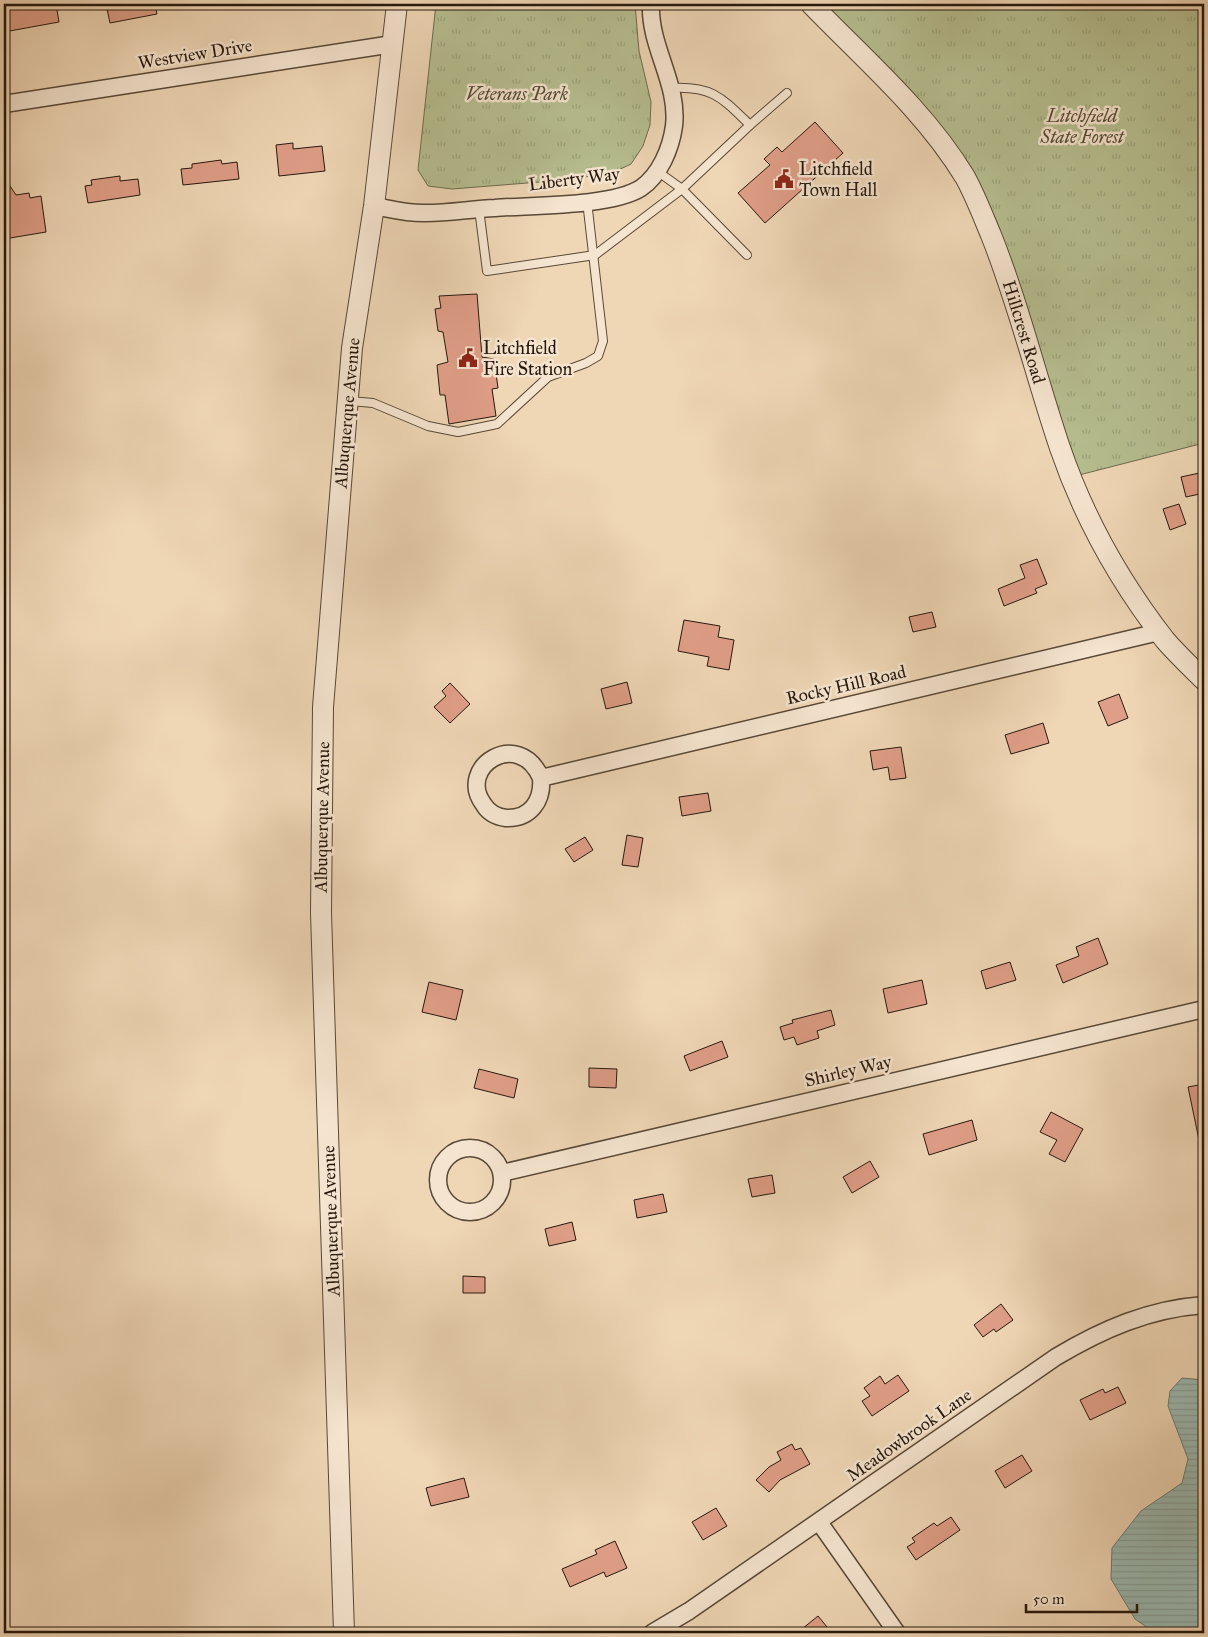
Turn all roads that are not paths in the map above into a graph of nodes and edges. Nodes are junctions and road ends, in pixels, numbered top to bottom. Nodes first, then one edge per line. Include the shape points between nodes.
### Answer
1 (397, 4) edge
2 (651, 4) edge
3 (812, 4) edge
4 (393, 44) junction
5 (672, 88) junction
6 (787, 93) dead end
7 (4, 104) edge
8 (750, 125) junction
9 (658, 171) junction
10 (682, 189) junction
11 (587, 201) junction
12 (374, 206) junction
13 (479, 209) junction
14 (594, 255) junction
15 (747, 255) dead end
16 (348, 400) junction
17 (1159, 632) junction
18 (1204, 680) edge
19 (541, 778) junction
20 (1204, 1009) edge
21 (502, 1173) dead end
22 (1204, 1305) edge
23 (819, 1522) junction
24 (344, 1633) edge
25 (652, 1633) edge
26 (897, 1633) edge

1 - 4 street, Albuquerque Avenue
2 - 5 street, Liberty Way via 655,38
3 - 17 street, Hillcrest Road via 915,112 965,178 1013,292 1060,449 1084,508 1120,576
4 - 7 street, Westview Drive
4 - 12 street, Albuquerque Avenue
5 - 8 lane via 692,87 713,93
5 - 9 street, Liberty Way via 674,127
6 - 8 lane
8 - 10 lane
9 - 10 lane
9 - 11 street, Liberty Way via 639,189
10 - 14 lane
10 - 15 lane
11 - 13 street, Liberty Way
11 - 14 lane
12 - 13 street, Liberty Way via 426,213
12 - 16 street, Albuquerque Avenue via 352,348
13 - 14 lane via 487,271
14 - 16 lane via 603,341 598,356 548,377 497,424 458,432 428,426 373,403
16 - 24 street, Albuquerque Avenue via 323,707 321,913
17 - 18 street, Hillcrest Road
17 - 19 street, Rocky Hill Road
19 - 19 street via 529,760 509,753 498,755 482,768 476,788 485,808 504,818 514,818 533,808 542,788
20 - 21 street, Shirley Way
22 - 23 street, Meadowbrook Lane via 1141,1316 1086,1339
23 - 25 street, Meadowbrook Lane
23 - 26 street

